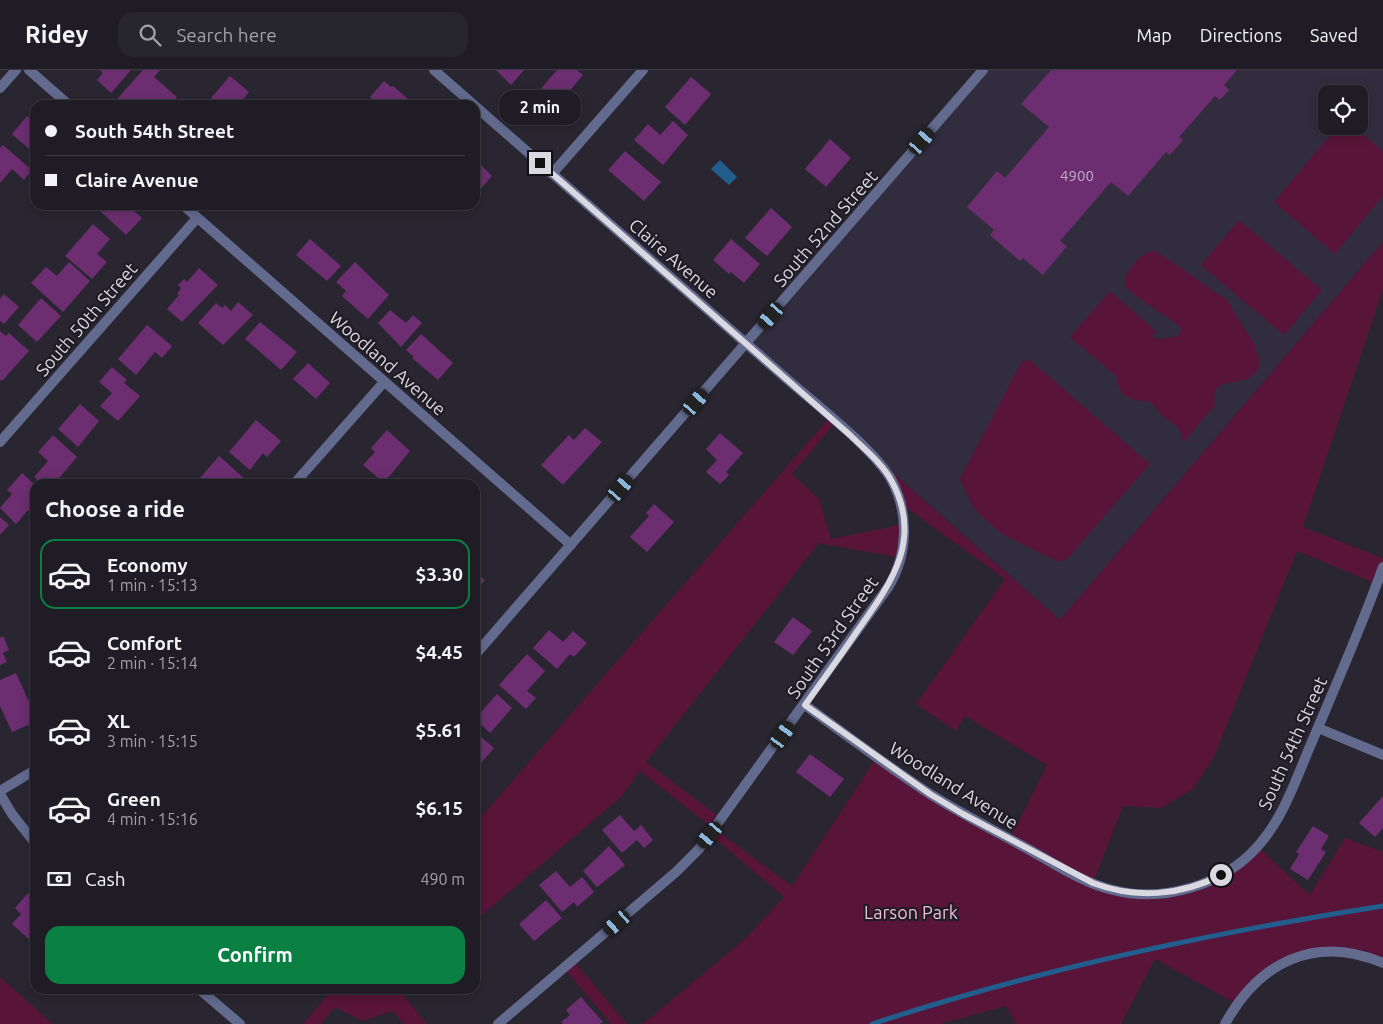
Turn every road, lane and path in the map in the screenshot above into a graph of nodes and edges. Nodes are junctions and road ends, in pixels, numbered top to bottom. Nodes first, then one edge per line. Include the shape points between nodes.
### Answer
1 (16, 70) edge
2 (29, 70) edge
3 (434, 70) edge
4 (643, 70) edge
5 (983, 70) edge
6 (0, 88) edge
7 (63, 100) edge
8 (467, 100) edge
9 (480, 111) edge
10 (552, 174) junction
11 (188, 210) edge
12 (197, 218) junction
13 (747, 343) junction
14 (384, 382) junction
15 (850, 435) joint
16 (0, 442) edge
17 (298, 479) edge
18 (571, 545) junction
19 (1383, 567) edge
20 (480, 649) edge
21 (805, 705) junction
22 (1318, 728) junction
23 (1383, 755) edge
24 (30, 773) edge
25 (0, 792) edge
26 (30, 837) edge
27 (1093, 883) joint
28 (1383, 963) edge
29 (205, 994) edge
30 (240, 1024) edge
31 (498, 1024) edge
32 (1225, 1024) edge

1 - 6 street
2 - 7 street
3 - 8 street, Claire Avenue
4 - 10 street
5 - 13 street, South 52nd Street
9 - 10 street, Claire Avenue
10 - 13 street, Claire Avenue
11 - 12 street, Woodland Avenue
12 - 14 street, Woodland Avenue
12 - 16 street, South 50th Street
13 - 15 street, Claire Avenue
13 - 18 street, South 52nd Street
14 - 17 street
14 - 18 street, Woodland Avenue
15 - 21 street, South 53rd Street via 881,466 899,495 904,517 903,544 898,567 889,586
18 - 20 street, South 52nd Street
19 - 22 street, South 54th Street
21 - 27 street, Woodland Avenue via 954,809
21 - 31 street, South 53rd Street via 688,860
22 - 23 street
22 - 27 street, South 54th Street via 1275,823 1258,847 1236,866 1201,884 1166,893 1114,890
24 - 25 street
25 - 26 street
28 - 32 street via 1362,954 1346,952 1315,952 1297,957 1260,977
29 - 30 street

